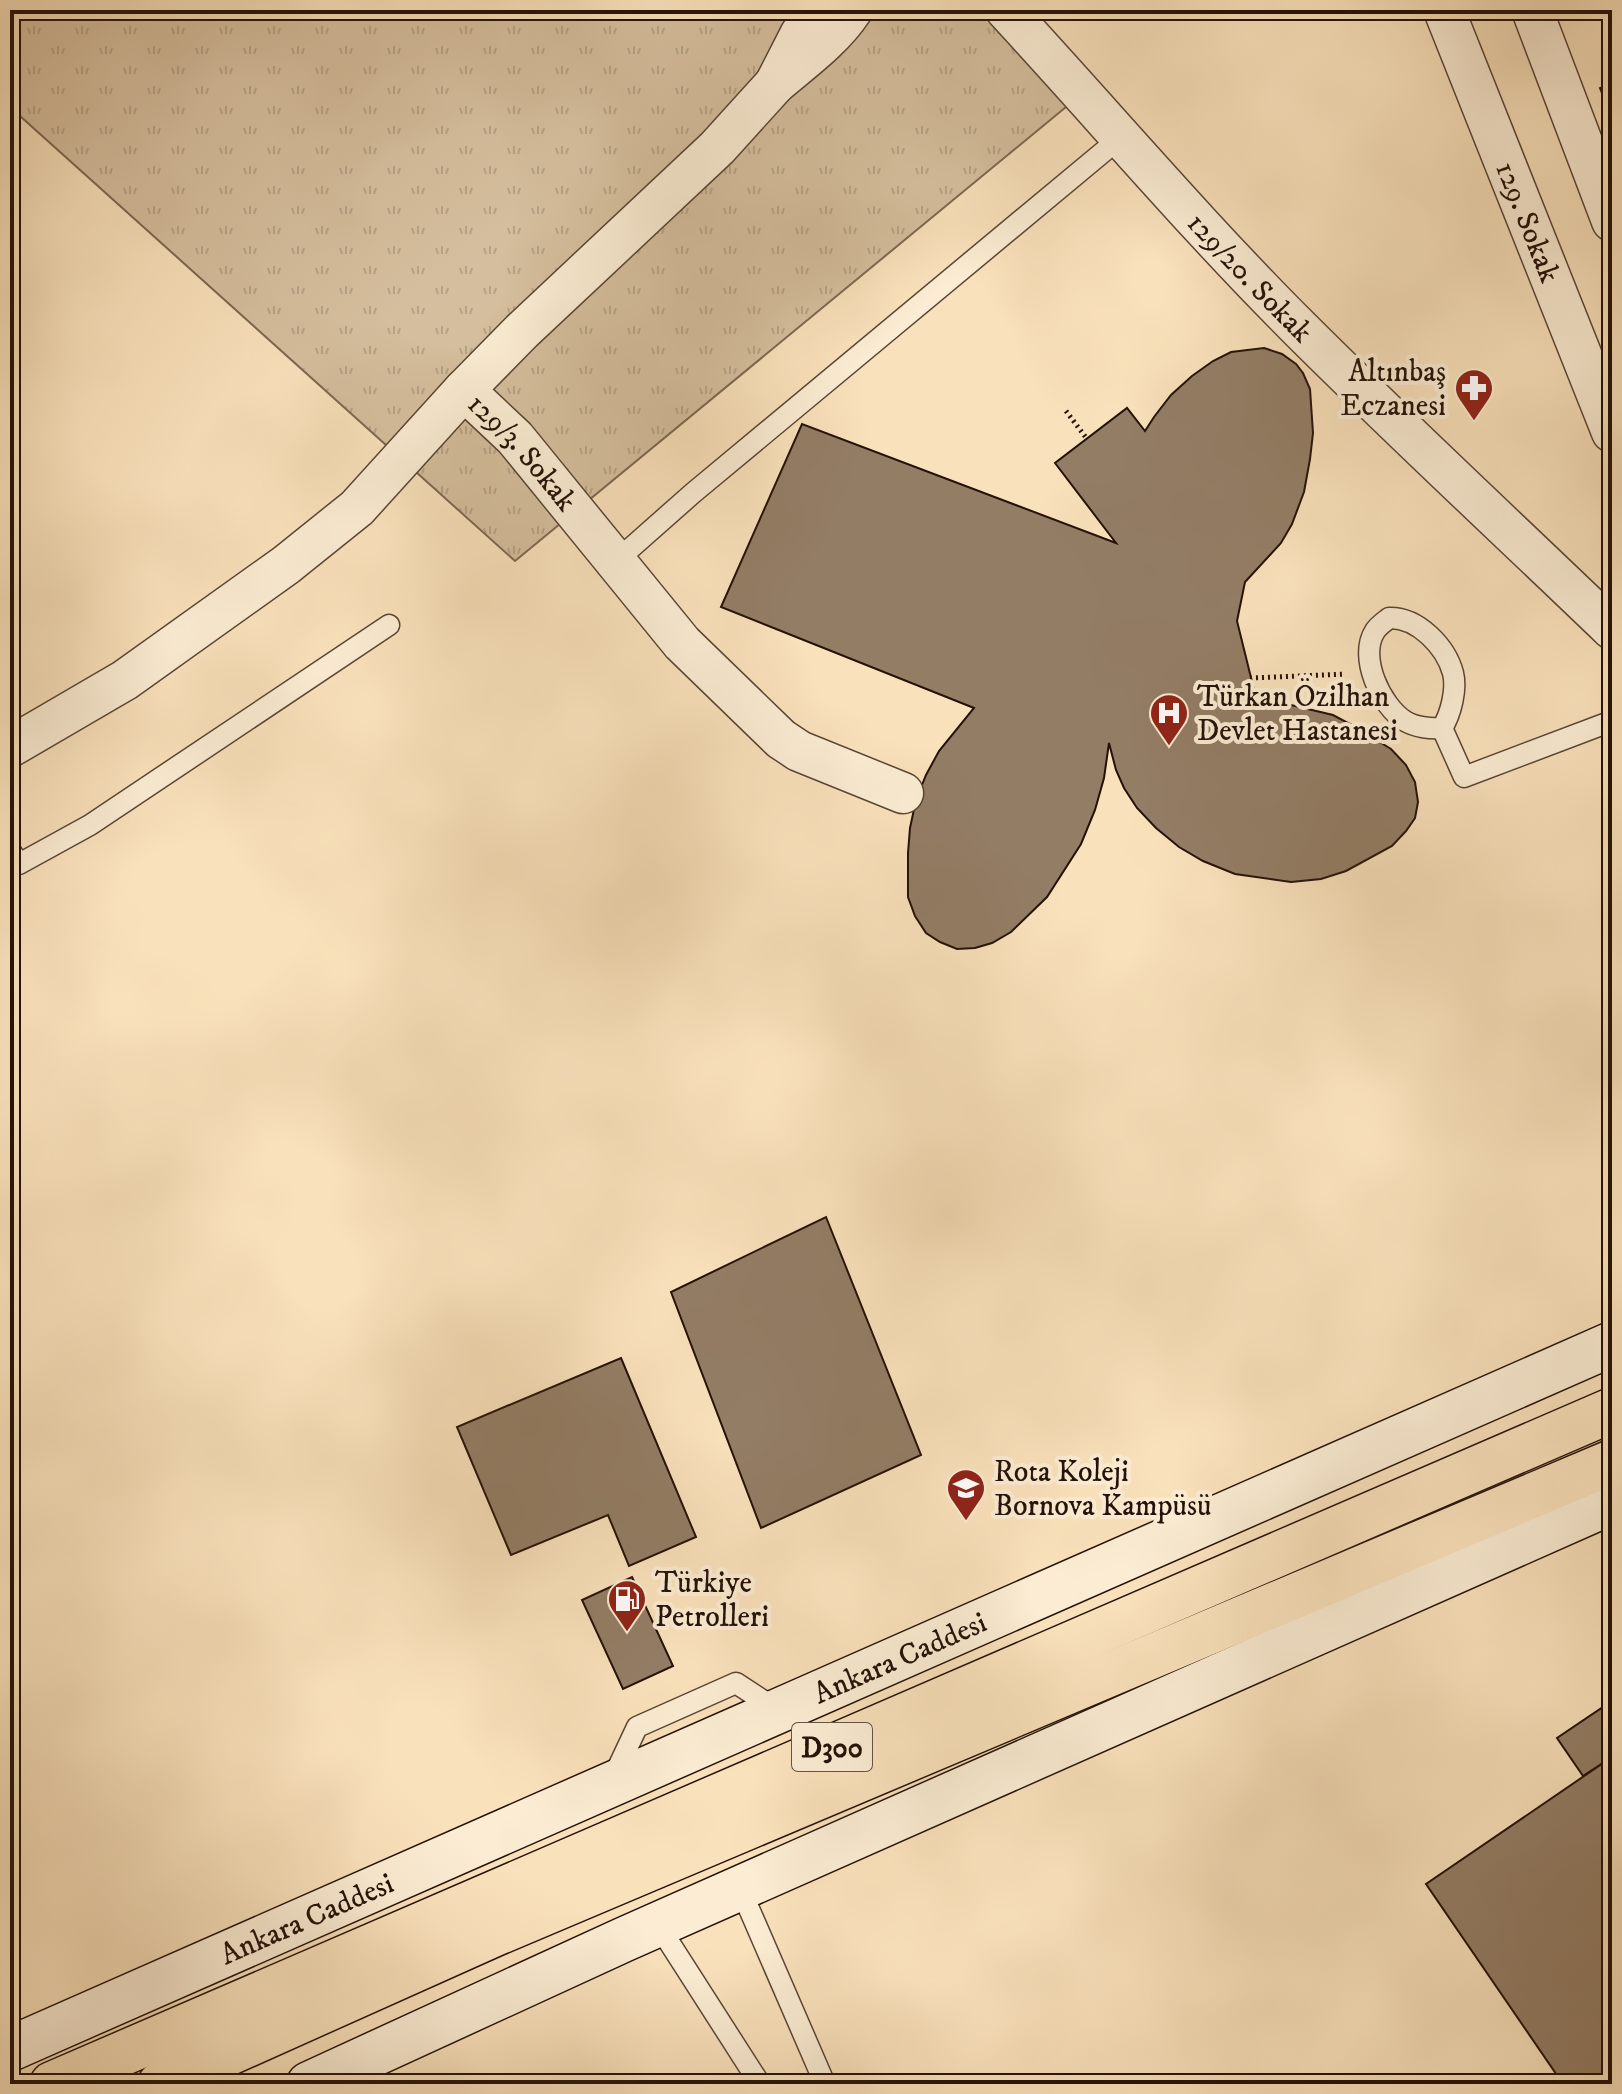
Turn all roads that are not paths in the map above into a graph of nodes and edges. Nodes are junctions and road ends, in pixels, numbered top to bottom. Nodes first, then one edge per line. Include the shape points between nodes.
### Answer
1 (816, 10) edge
2 (852, 10) edge
3 (1006, 10) edge
4 (1444, 10) edge
5 (1536, 11) edge
6 (775, 84) junction
7 (1120, 138) junction
8 (1612, 221) edge
9 (464, 390) junction
10 (1612, 432) edge
11 (615, 562) junction
12 (389, 625) dead end
13 (1612, 629) edge
14 (1612, 721) edge
15 (1442, 728) junction
16 (10, 747) edge
17 (903, 793) dead end
18 (10, 850) edge
19 (1612, 1344) edge
20 (1612, 1410) edge
21 (1612, 1462) edge
22 (1612, 1504) edge
23 (740, 1888) junction
24 (625, 1939) junction
25 (10, 2049) edge
26 (52, 2084) edge
27 (160, 2084) edge
28 (309, 2084) edge
29 (760, 2084) edge
30 (825, 2084) edge

1 - 6 street, 129/3. Sokak
2 - 6 street, 129/3. Sokak
3 - 7 street, 129/20. Sokak
4 - 10 street, 129. Sokak
5 - 8 street
6 - 9 street, 129/3. Sokak via 717,148
7 - 11 lane
7 - 13 street, 129/20. Sokak via 1297,326
9 - 11 street, 129/3. Sokak via 515,438
9 - 16 street via 357,508 286,565 125,680
11 - 17 street, 129/3. Sokak via 694,657 790,746
12 - 18 lane via 57,845 19,864
14 - 15 lane via 1464,777
15 - 15 lane via 1454,688 1444,654 1420,629 1389,618 1374,631 1370,643 1371,673 1389,707 1402,719
19 - 25 main road, Ankara Caddesi
20 - 26 highway, Ankara Caddesi / D300
21 - 27 highway, D300 via 495,1934
22 - 23 main road
23 - 24 main road
23 - 30 lane
24 - 28 main road
24 - 29 lane via 660,1928

